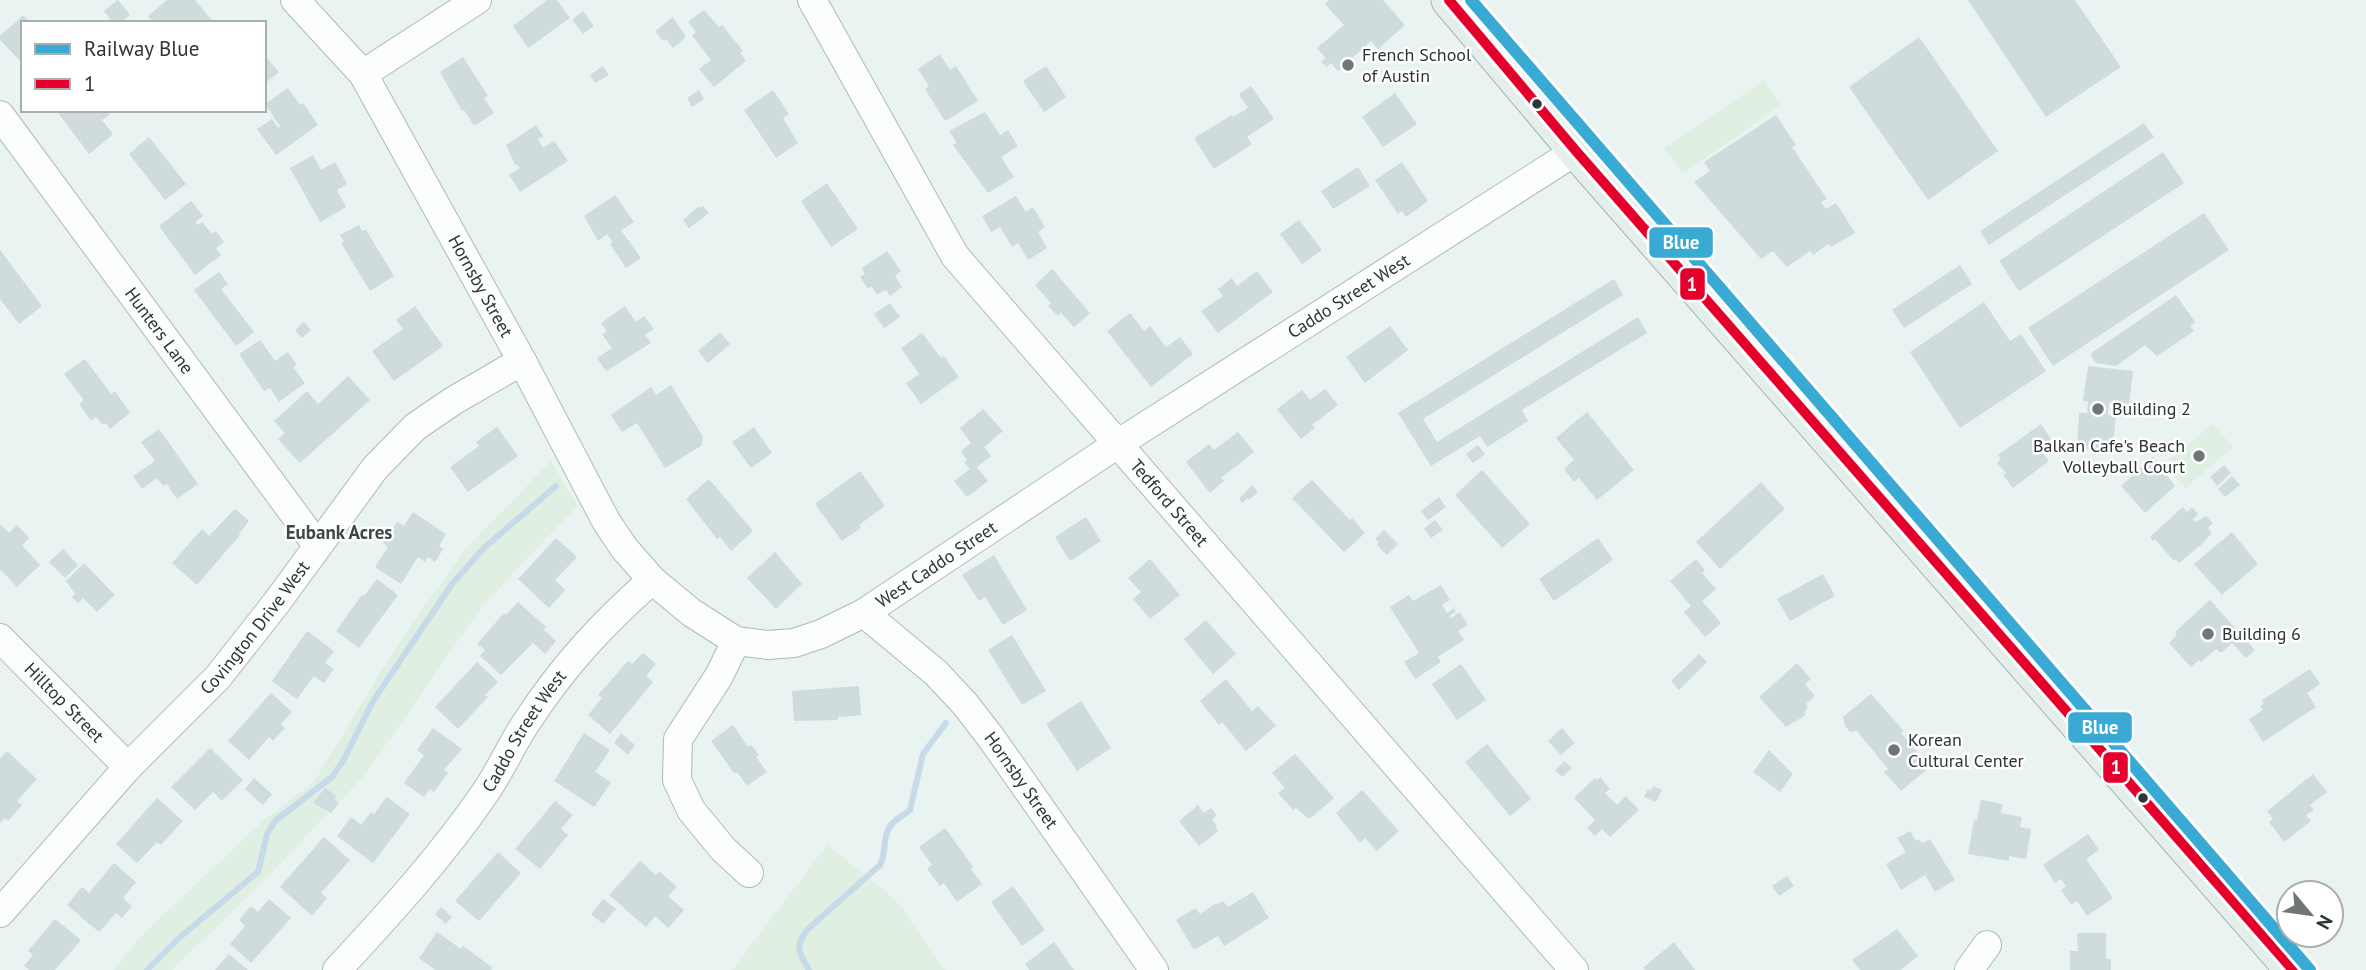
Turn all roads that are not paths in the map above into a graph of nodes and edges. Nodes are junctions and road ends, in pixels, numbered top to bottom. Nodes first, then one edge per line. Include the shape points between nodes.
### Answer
1 (295, 0) edge
2 (477, 0) edge
3 (812, 0) edge
4 (1449, 0) edge
5 (363, 74) junction
6 (1, 119) edge
7 (1576, 151) junction
8 (522, 361) junction
9 (1119, 443) junction
10 (317, 545) junction
11 (652, 580) junction
12 (864, 612) junction
13 (0, 638) edge
14 (736, 641) junction
15 (128, 768) junction
16 (749, 873) dead end
17 (0, 913) edge
18 (1987, 945) dead end
19 (337, 970) edge
20 (1154, 970) edge
21 (1574, 970) edge
22 (1969, 970) edge
23 (2293, 970) edge

1 - 5 street, Hornsby Street
2 - 5 street
3 - 9 street, Tedford Street via 955,256
4 - 7 main road
5 - 8 street, Hornsby Street
6 - 10 street, Hunters Lane
7 - 9 street, Caddo Street West
7 - 23 main road
8 - 10 street, Covington Drive West via 415,427 375,468
8 - 11 street, Hornsby Street via 606,521
9 - 12 street, West Caddo Street
9 - 21 street, Tedford Street
10 - 15 street, Covington Drive West via 218,677
11 - 14 street
11 - 19 street, Caddo Street West via 570,661 436,861
12 - 14 street, West Caddo Street via 794,643
12 - 20 street, Hornsby Street via 965,704
13 - 15 street, Hilltop Street
14 - 16 street via 678,738 677,780 691,810
15 - 17 street, Covington Drive West
18 - 22 street

